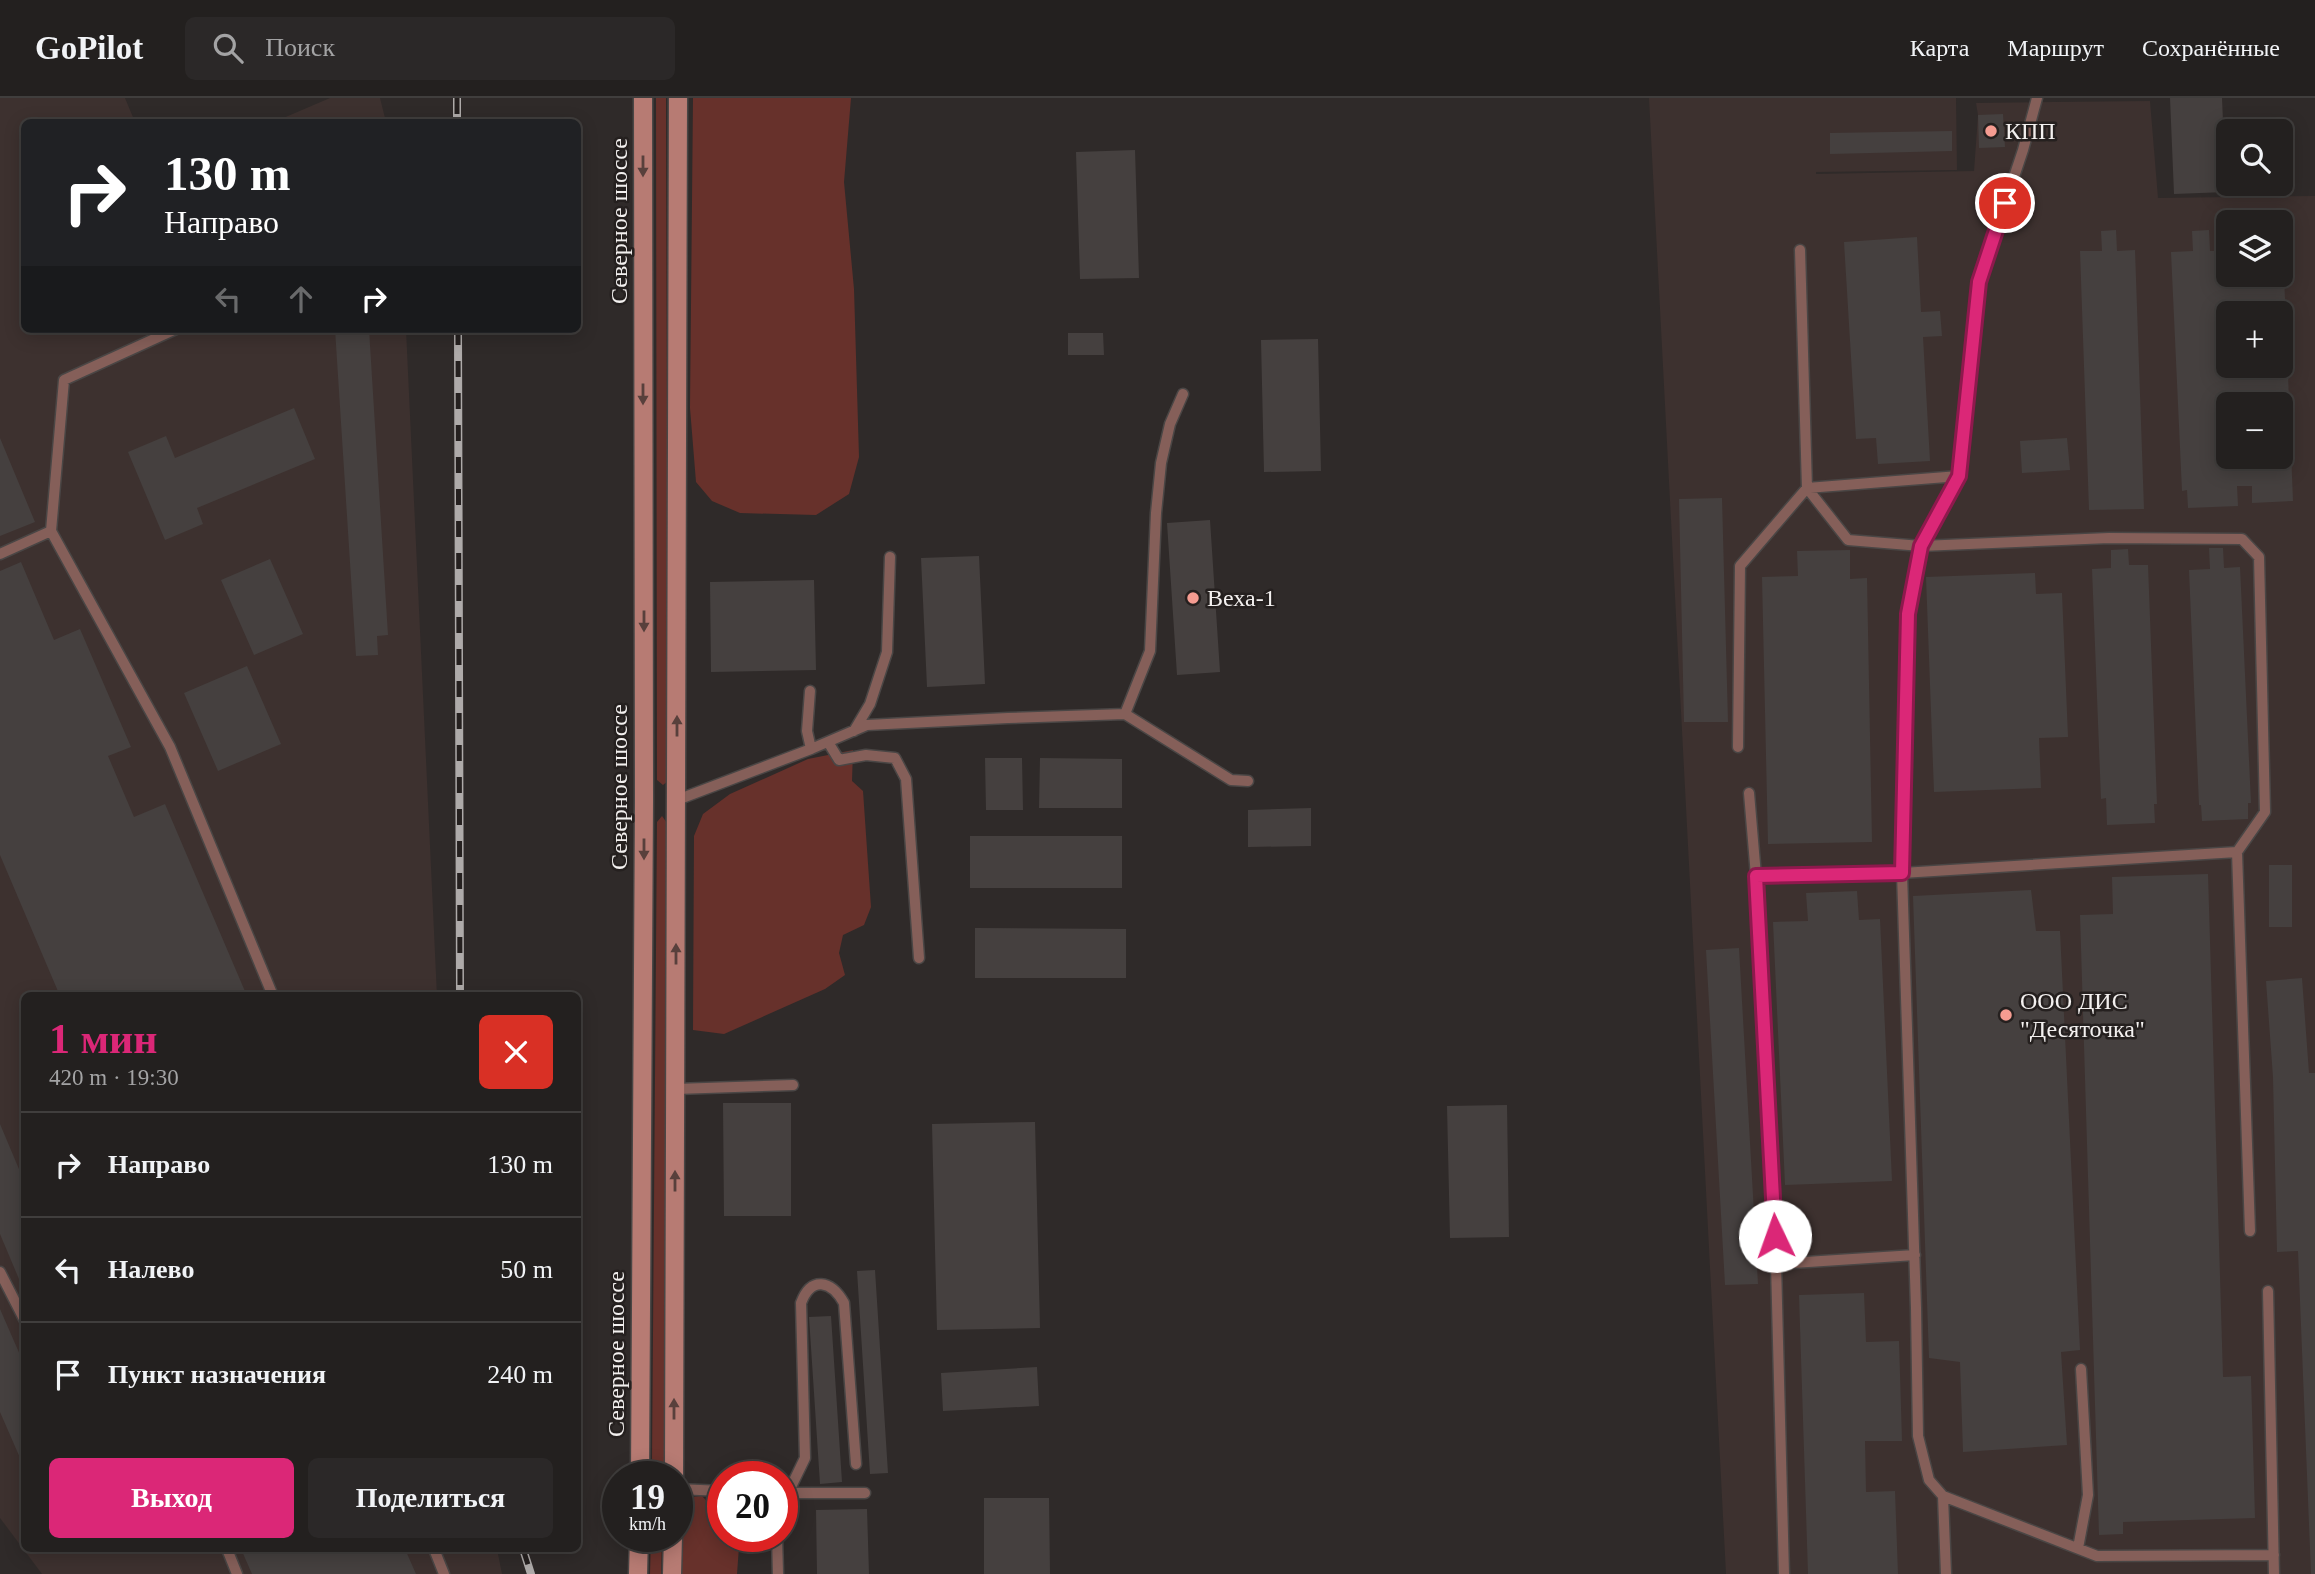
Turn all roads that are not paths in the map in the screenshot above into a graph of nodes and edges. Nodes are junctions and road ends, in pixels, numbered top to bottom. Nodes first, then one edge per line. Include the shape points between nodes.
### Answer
1 (643, 98) edge
2 (678, 98) edge
3 (2037, 98) edge
4 (1800, 250) dead end
5 (167, 333) edge
6 (1183, 394) dead end
7 (1959, 476) junction
8 (1807, 488) junction
9 (51, 531) junction
10 (1921, 546) junction
11 (0, 554) edge
12 (890, 557) dead end
13 (810, 691) dead end
14 (1125, 714) junction
15 (854, 731) junction
16 (828, 742) junction
17 (1738, 747) dead end
18 (811, 750) junction
19 (1248, 781) dead end
20 (1749, 793) dead end
21 (644, 800) junction
22 (677, 800) junction
23 (2237, 852) junction
24 (1902, 873) junction
25 (1756, 876) junction
26 (919, 958) dead end
27 (271, 992) edge
28 (793, 1085) dead end
29 (676, 1089) junction
30 (2250, 1231) dead end
31 (1915, 1255) junction
32 (1776, 1264) junction
33 (0, 1272) edge
34 (2268, 1291) dead end
35 (21, 1313) edge
36 (2081, 1369) dead end
37 (640, 1461) edge
38 (674, 1461) edge
39 (856, 1464) dead end
40 (798, 1470) edge
41 (798, 1493) edge
42 (865, 1493) dead end
43 (1943, 1496) junction
44 (2078, 1548) junction
45 (228, 1552) edge
46 (435, 1552) edge
47 (639, 1552) edge
48 (673, 1552) edge
49 (777, 1552) edge
50 (2274, 1555) junction
51 (237, 1574) edge
52 (444, 1574) edge
53 (638, 1574) edge
54 (672, 1574) edge
55 (778, 1574) edge
56 (1784, 1574) edge
57 (1946, 1574) edge
58 (2274, 1574) edge

1 -> 21 main road, Северное шоссе
22 -> 2 main road
3 - 7 lane via 1979,282
4 - 8 lane
5 - 9 lane via 64,380
6 - 14 lane via 1161,463 1150,651
7 - 8 lane
7 - 10 lane
8 - 10 lane via 1848,540
8 - 17 lane via 1740,566
9 - 11 lane
9 - 27 lane via 170,747
10 - 23 lane via 2109,538 2242,539 2259,557 2265,812
10 - 24 lane via 1908,614
12 - 15 lane via 887,652 870,704
13 - 18 lane via 807,731
14 - 15 lane via 867,725
14 - 19 lane via 1231,780
15 - 16 lane
16 - 18 lane
16 - 26 lane via 839,760 866,755 895,758 906,779
18 - 22 lane
20 - 25 lane
21 - 22 main road
21 -> 37 main road, Северное шоссе
29 -> 22 main road
23 - 24 lane
23 - 30 lane
24 - 25 lane
24 - 31 lane
25 - 32 lane
28 - 29 lane
38 -> 29 main road
31 - 32 lane
31 - 43 lane via 1918,1436 1929,1480
32 - 56 lane
33 - 35 lane
34 - 50 lane
36 - 44 lane via 2088,1495
39 - 40 lane via 844,1303 824,1284 809,1289 801,1303 805,1458
41 - 42 lane
43 - 44 lane
43 - 57 lane
44 - 50 lane via 2097,1556
45 - 51 lane
46 - 52 lane
47 - 53 main road
48 - 54 main road
49 - 55 lane
50 - 58 lane

